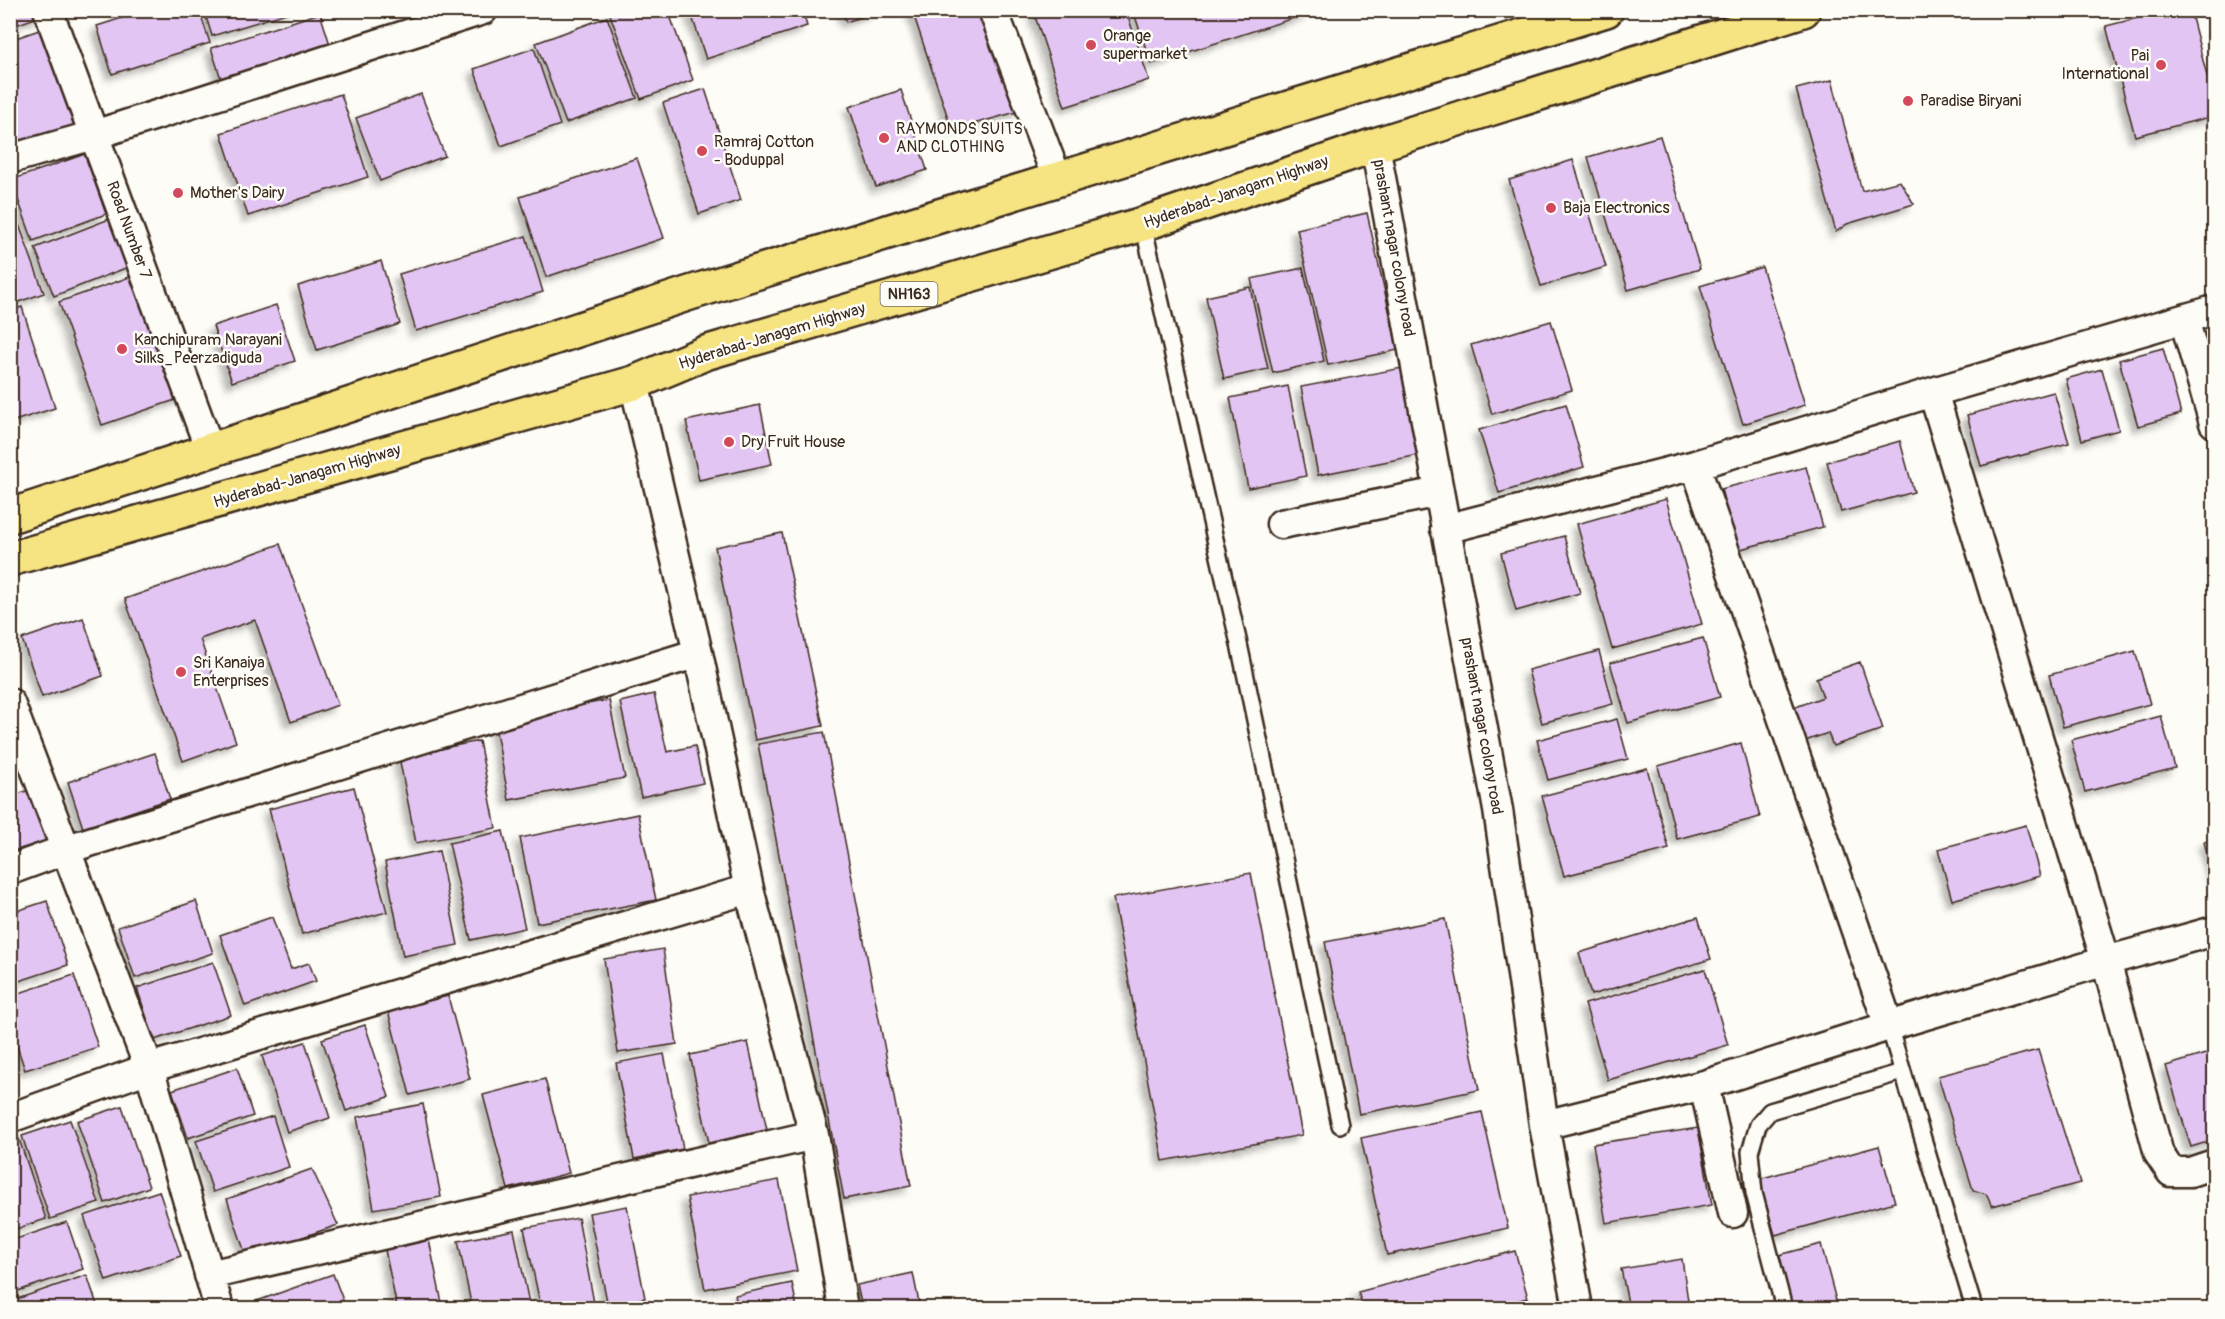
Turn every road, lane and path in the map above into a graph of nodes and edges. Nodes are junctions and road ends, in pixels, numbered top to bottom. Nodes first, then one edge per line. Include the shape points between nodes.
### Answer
1 (48, 10) edge
2 (483, 10) edge
3 (993, 10) edge
4 (1606, 10) edge
5 (1803, 10) edge
6 (1763, 16) edge
7 (94, 135) junction
8 (1375, 145) junction
9 (10, 159) edge
10 (1058, 181) junction
11 (1143, 224) junction
12 (2214, 310) edge
13 (2184, 319) junction
14 (634, 383) junction
15 (1933, 392) junction
16 (2214, 423) edge
17 (210, 450) junction
18 (1695, 465) junction
19 (1438, 492) junction
20 (10, 516) edge
21 (1281, 524) dead end
22 (1445, 529) junction
23 (10, 559) edge
24 (698, 653) junction
25 (10, 703) edge
26 (67, 849) junction
27 (10, 870) edge
28 (749, 889) junction
29 (2214, 931) edge
30 (2106, 961) junction
31 (1888, 1026) junction
32 (149, 1068) junction
33 (1902, 1072) junction
34 (1704, 1085) junction
35 (10, 1118) edge
36 (1340, 1125) dead end
37 (1544, 1125) junction
38 (814, 1135) junction
39 (2214, 1164) edge
40 (1733, 1213) dead end
41 (208, 1275) junction
42 (219, 1308) edge
43 (843, 1308) edge
44 (1578, 1308) edge
45 (1784, 1308) edge
46 (1974, 1308) edge

1 - 7 street, Road Number 7
2 - 7 street
3 - 10 street
4 - 10 highway
5 - 6 highway, Hyderabad-Janagam Highway / NH163
6 - 8 highway, Hyderabad-Janagam Highway / NH163
7 - 9 street
7 - 17 street, Road Number 7
8 - 11 highway, Hyderabad-Janagam Highway / NH163
8 - 19 street, prashant nagar colony road
10 - 17 highway via 701,290
11 - 14 highway, Hyderabad-Janagam Highway / NH163 via 705,353
11 - 36 lane via 1239,644
12 - 13 street
13 - 15 street
13 - 16 street
14 - 23 highway, Hyderabad-Janagam Highway / NH163
14 - 24 street
15 - 18 street
15 - 30 street
17 - 20 highway
18 - 22 street
18 - 31 street
19 - 21 street
19 - 22 street, prashant nagar colony road
22 - 37 street, prashant nagar colony road via 1498,810
24 - 26 street
24 - 28 street
25 - 26 street
26 - 27 street
26 - 32 street
28 - 32 street
28 - 38 street
29 - 30 street
30 - 31 street
30 - 39 street via 2159,1154 2171,1172 2190,1172
31 - 33 lane
31 - 34 street
32 - 35 street
32 - 41 street
33 - 45 lane via 1770,1111 1758,1125 1750,1152 1754,1193
33 - 46 lane
34 - 37 street
34 - 40 street
37 - 44 street, prashant nagar colony road
38 - 41 street
38 - 43 street
41 - 42 street

